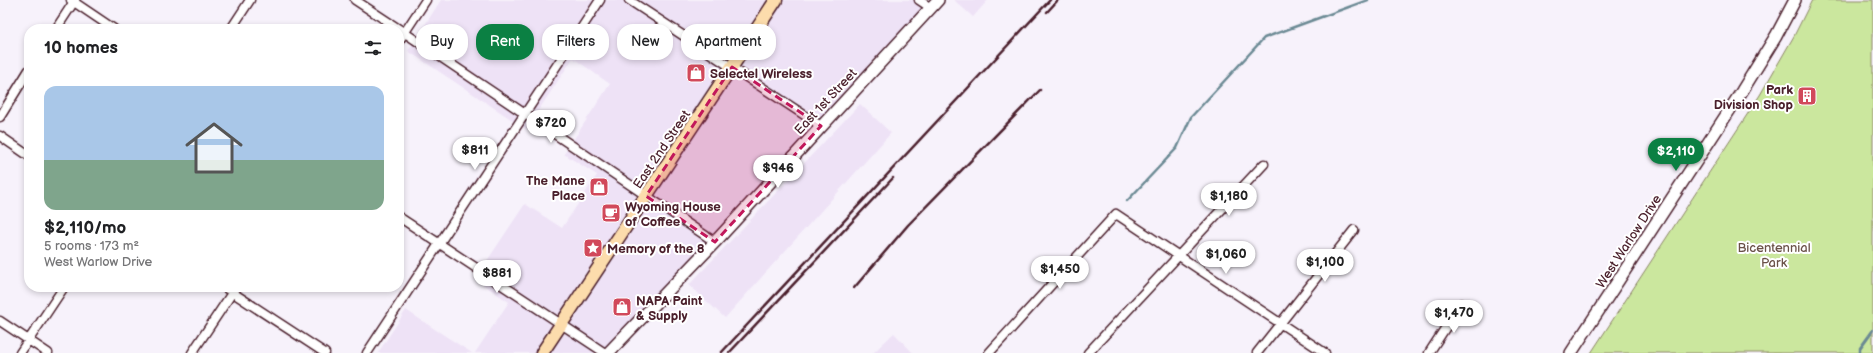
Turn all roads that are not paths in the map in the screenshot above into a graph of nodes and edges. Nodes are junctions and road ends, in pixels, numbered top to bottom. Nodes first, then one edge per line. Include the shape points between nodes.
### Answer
1 (250, 0) edge
2 (355, 0) edge
3 (426, 0) edge
4 (600, 0) edge
5 (629, 0) edge
6 (776, 0) edge
7 (919, 0) edge
8 (1795, 0) edge
9 (73, 1) edge
10 (934, 4) edge
11 (59, 24) edge
12 (107, 24) edge
13 (234, 24) edge
14 (392, 24) edge
15 (404, 26) edge
16 (404, 32) edge
17 (732, 67) junction
18 (24, 78) edge
19 (525, 115) junction
20 (0, 117) edge
21 (821, 126) junction
22 (0, 136) edge
23 (24, 153) edge
24 (1264, 164) dead end
25 (646, 196) junction
26 (404, 220) edge
27 (1354, 230) dead end
28 (716, 242) junction
29 (439, 243) junction
30 (1178, 255) junction
31 (61, 292) edge
32 (234, 292) edge
33 (238, 292) edge
34 (1461, 304) dead end
35 (0, 322) edge
36 (1280, 323) junction
37 (561, 324) junction
38 (28, 340) junction
39 (20, 353) edge
40 (48, 353) edge
41 (192, 353) edge
42 (326, 353) edge
43 (367, 353) edge
44 (542, 353) edge
45 (607, 353) edge
46 (989, 353) edge
47 (1088, 353) edge
48 (1256, 353) edge
49 (1325, 353) edge
50 (1429, 353) edge
51 (1571, 353) edge

1 - 13 street
2 - 14 street
3 - 15 street
4 - 19 street
5 - 17 street
6 - 17 main road, East 2nd Street
7 - 10 street
8 - 51 street, West Warlow Drive via 1742,91
9 - 11 street
9 - 12 street
10 - 21 street, East 1st Street
16 - 19 street
17 - 21 street
17 - 25 main road, East 2nd Street
18 - 20 street
19 - 25 street
19 - 29 street
21 - 28 street, East 1st Street
22 - 23 street
24 - 30 street
25 - 28 street
25 - 37 main road, East 2nd Street
26 - 29 street
27 - 36 street
28 - 45 street, East 1st Street
29 - 37 street
29 - 43 street
30 - 36 street
30 - 46 street via 1116,214
30 - 47 street
31 - 38 street
32 - 41 street
33 - 42 street
34 - 50 street
35 - 38 street
36 - 48 street
36 - 49 street
37 - 44 main road, East 2nd Street
37 - 45 street
38 - 39 street
38 - 40 street

